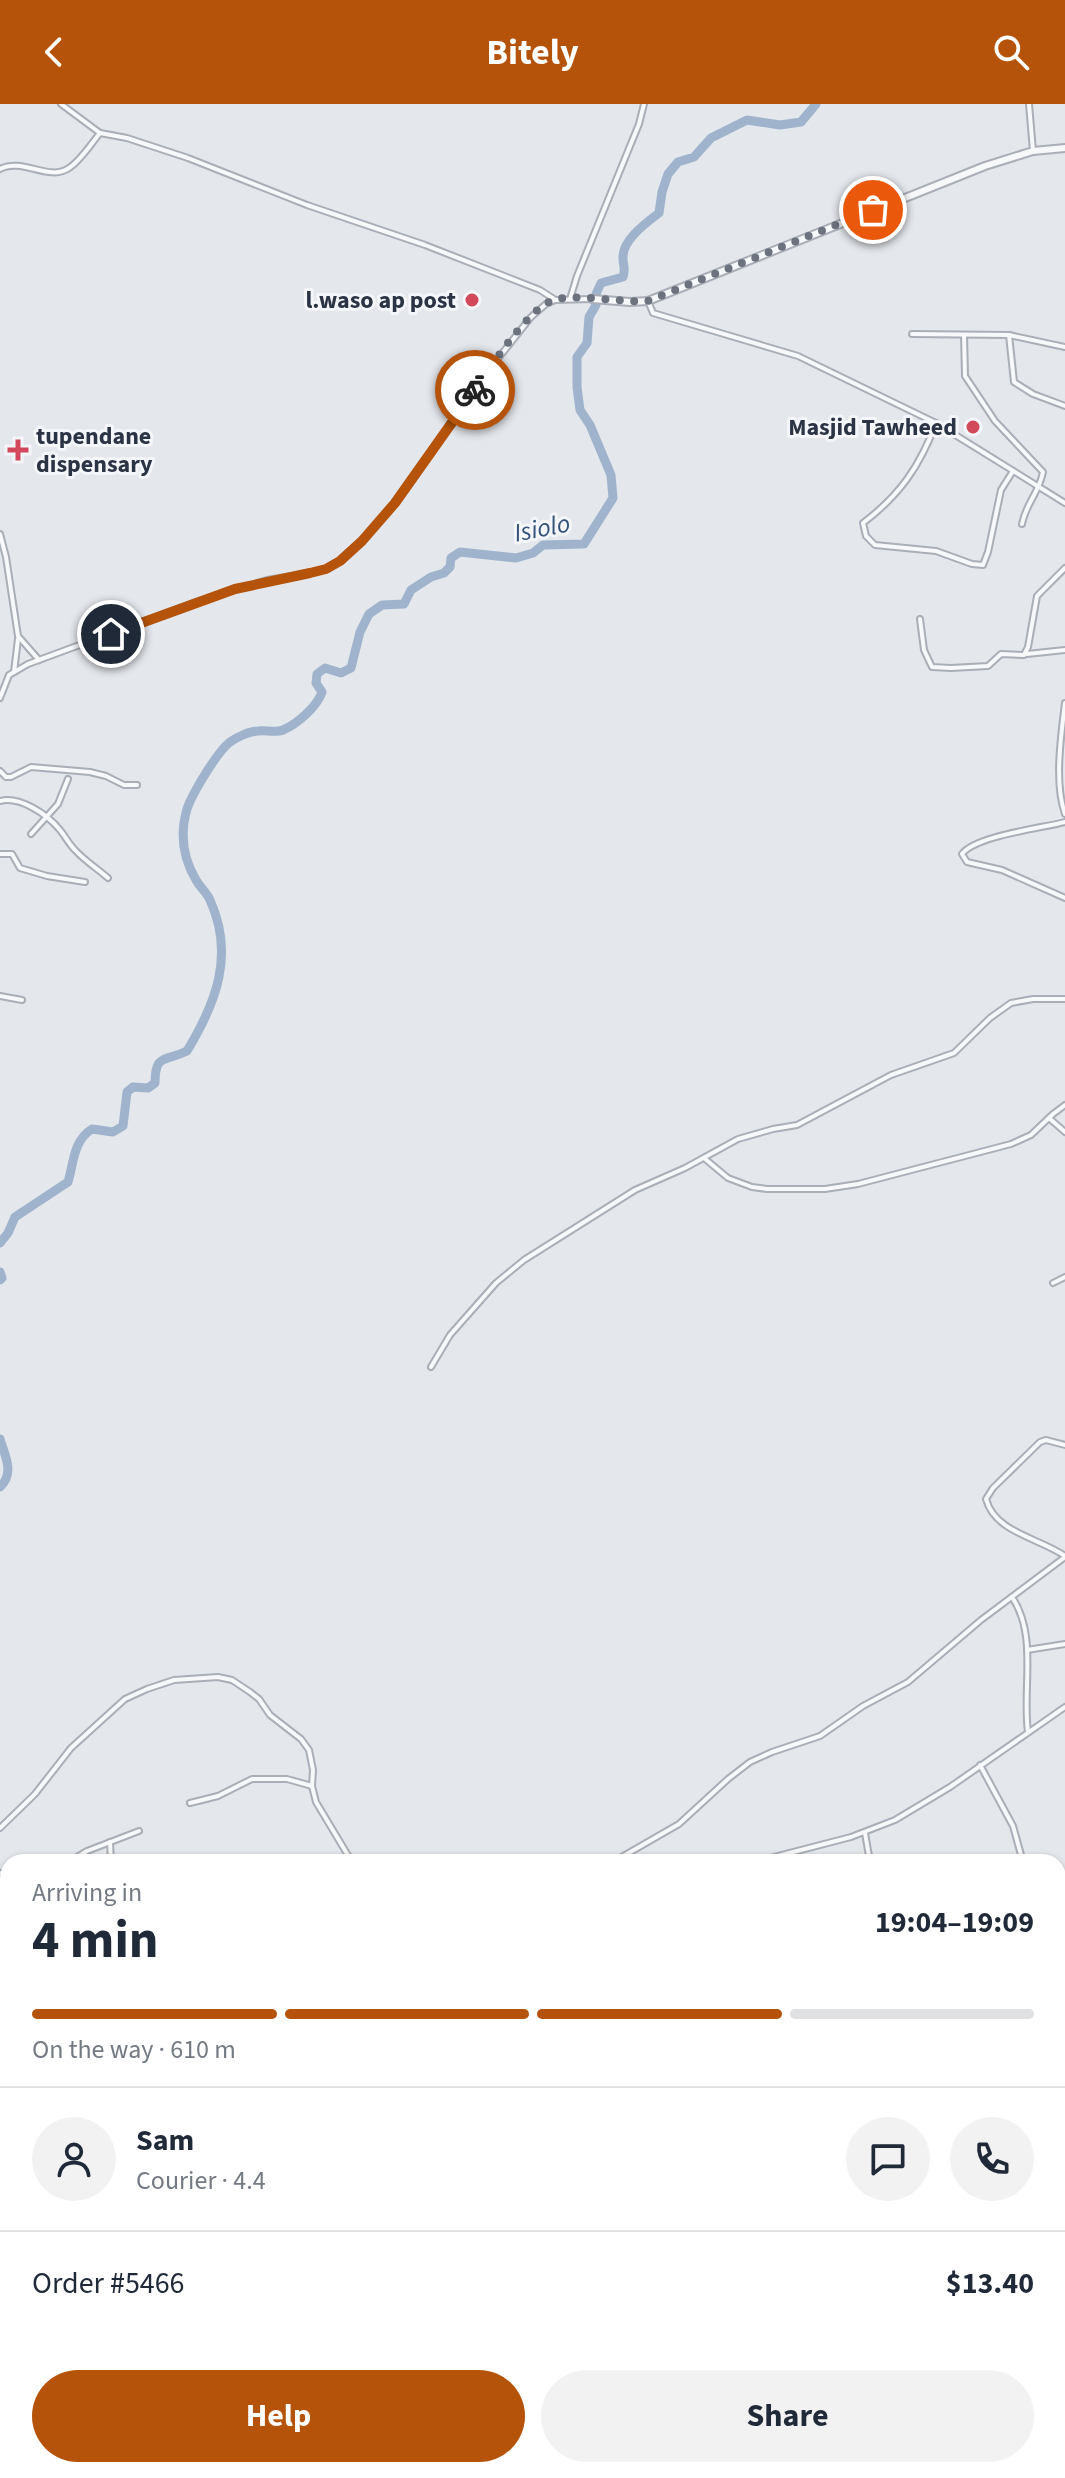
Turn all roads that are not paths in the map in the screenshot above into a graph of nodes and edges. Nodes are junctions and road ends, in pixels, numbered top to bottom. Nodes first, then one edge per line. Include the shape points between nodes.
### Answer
1 (61, 104) edge
2 (644, 104) edge
3 (1029, 104) edge
4 (100, 133) junction
5 (1065, 148) edge
6 (1033, 151) junction
7 (0, 169) edge
8 (570, 299) junction
9 (592, 299) joint
10 (555, 300) junction
11 (648, 301) junction
12 (912, 334) dead end
13 (964, 335) junction
14 (1009, 335) junction
15 (1065, 347) edge
16 (1065, 406) edge
17 (936, 423) junction
18 (1013, 471) junction
19 (1040, 489) junction
20 (1065, 503) edge
21 (1022, 524) dead end
22 (0, 534) edge
23 (1065, 568) edge
24 (920, 619) dead end
25 (18, 636) junction
26 (1065, 650) edge
27 (1025, 654) junction
28 (39, 660) junction
29 (14, 672) junction
30 (0, 698) edge
31 (1065, 703) edge
32 (1064, 728) edge
33 (0, 771) edge
34 (68, 779) dead end
35 (137, 785) dead end
36 (0, 801) edge
37 (1065, 814) edge
38 (46, 818) junction
39 (1065, 822) edge
40 (31, 834) dead end
41 (0, 854) edge
42 (108, 878) dead end
43 (85, 882) dead end
44 (1065, 898) edge
45 (0, 996) edge
46 (1065, 999) edge
47 (22, 1000) dead end
48 (1065, 1105) edge
49 (1049, 1118) junction
50 (1065, 1132) edge
51 (704, 1158) junction
52 (1065, 1277) edge
53 (1053, 1283) dead end
54 (431, 1367) dead end
55 (1065, 1445) edge
56 (1064, 1558) edge
57 (1065, 1566) edge
58 (1012, 1597) junction
59 (1065, 1644) edge
60 (1027, 1650) junction
61 (1065, 1707) edge
62 (1028, 1733) junction
63 (980, 1765) junction
64 (312, 1786) junction
65 (190, 1803) dead end
66 (0, 1828) edge
67 (139, 1831) dead end
68 (865, 1833) junction
69 (110, 1842) junction
70 (82, 1854) edge
71 (111, 1854) edge
72 (348, 1854) edge
73 (627, 1854) edge
74 (785, 1854) edge
75 (869, 1854) edge
76 (1021, 1854) edge

1 - 4 street
2 - 8 street
3 - 6 street
4 - 7 street via 70,168 59,172 7,165
4 - 10 street via 188,158 425,245
5 - 6 street
6 - 11 street via 927,188
8 - 9 street
8 - 10 street
9 - 11 street
10 - 28 street via 519,330 406,489 340,561 326,569 209,597
11 - 17 street via 653,313 798,356
12 - 13 street
13 - 14 street
13 - 19 street via 965,376 995,421 1043,472
14 - 15 street
14 - 16 street via 1014,382
17 - 18 street
17 - 18 street via 909,479 863,523 875,545 936,551 983,565 1001,490
18 - 19 street
19 - 20 street
19 - 21 street via 1026,507
22 - 25 street
23 - 27 street via 1037,596
24 - 27 street via 932,667 988,666 1001,654
25 - 28 street
25 - 29 street
26 - 27 street
28 - 29 street
29 - 30 street
31 - 32 street
32 - 37 street via 1059,789
33 - 35 street via 6,777 31,767 90,772
34 - 38 street
36 - 38 street via 24,804
38 - 40 street
38 - 42 street
39 - 44 street via 1009,833 962,854 967,862 1007,872
41 - 43 street via 12,854 20,868
45 - 47 street
46 - 51 street via 1011,1003 954,1053 891,1075 806,1121 738,1139
48 - 49 street
49 - 50 street
49 - 51 street via 1031,1135 1003,1146 839,1188 752,1187 728,1178
51 - 54 street via 626,1195 514,1268 481,1297
52 - 53 street
55 - 56 street via 1040,1442 986,1499 1016,1532
56 - 57 street
56 - 58 street
58 - 60 street
58 - 73 street via 908,1682 820,1736 750,1762 679,1824
59 - 60 street
60 - 62 street
61 - 62 street
62 - 63 street
63 - 68 street via 915,1810
63 - 76 street via 1013,1826
64 - 65 street via 287,1779 252,1779
64 - 66 street via 309,1750 250,1692 224,1678 174,1680 118,1705 71,1748
64 - 72 street via 321,1814
67 - 69 street
68 - 74 street
68 - 75 street
69 - 70 street
69 - 71 street

